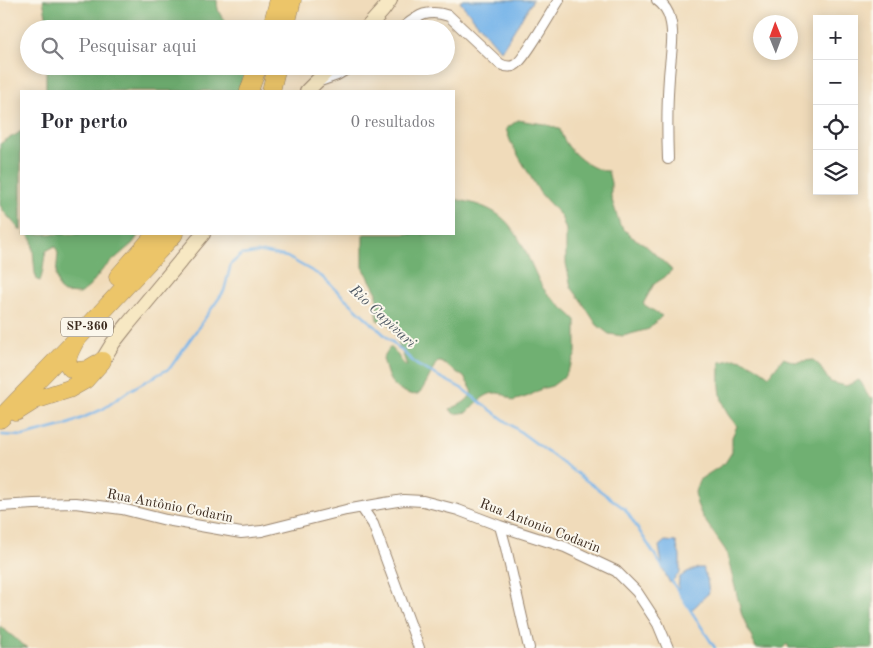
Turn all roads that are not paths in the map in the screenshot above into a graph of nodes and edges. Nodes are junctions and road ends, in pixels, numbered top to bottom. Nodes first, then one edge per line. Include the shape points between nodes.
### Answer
1 (279, 0) edge
2 (292, 0) edge
3 (390, 0) edge
4 (559, 0) edge
5 (657, 0) edge
6 (273, 20) edge
7 (288, 20) edge
8 (374, 20) edge
9 (415, 20) edge
10 (453, 20) edge
11 (455, 22) edge
12 (255, 75) edge
13 (275, 75) edge
14 (323, 75) edge
15 (337, 75) edge
16 (312, 86) edge
17 (249, 90) edge
18 (271, 90) edge
19 (668, 159) dead end
20 (155, 235) edge
21 (173, 235) edge
22 (202, 235) edge
23 (74, 342) junction
24 (102, 361) junction
25 (0, 404) edge
26 (0, 421) edge
27 (0, 506) edge
28 (362, 508) junction
29 (500, 526) junction
30 (419, 648) edge
31 (529, 648) edge
32 (668, 648) edge

1 - 6 highway
2 - 7 highway
3 - 8 street
4 - 11 street via 515,66 500,64
5 - 19 street via 666,9 672,32
9 - 10 street via 425,14 439,12
12 - 17 highway
13 - 18 highway
14 - 16 street
15 - 16 street
20 - 25 highway, SP-360
21 - 23 highway, SP-360
22 - 24 street via 128,324
23 - 24 highway via 68,354 70,367 77,371 87,370
23 - 26 highway, SP-360
24 - 26 highway via 85,380 35,400
27 - 28 street, Rua Antônio Codarin via 75,503 122,509 241,534
28 - 29 street, Rua Antonio Codarin via 404,500 423,501
28 - 30 street via 373,524
29 - 31 street
29 - 32 street, Rua Antonio Codarin via 565,548 616,571 637,592 658,624

